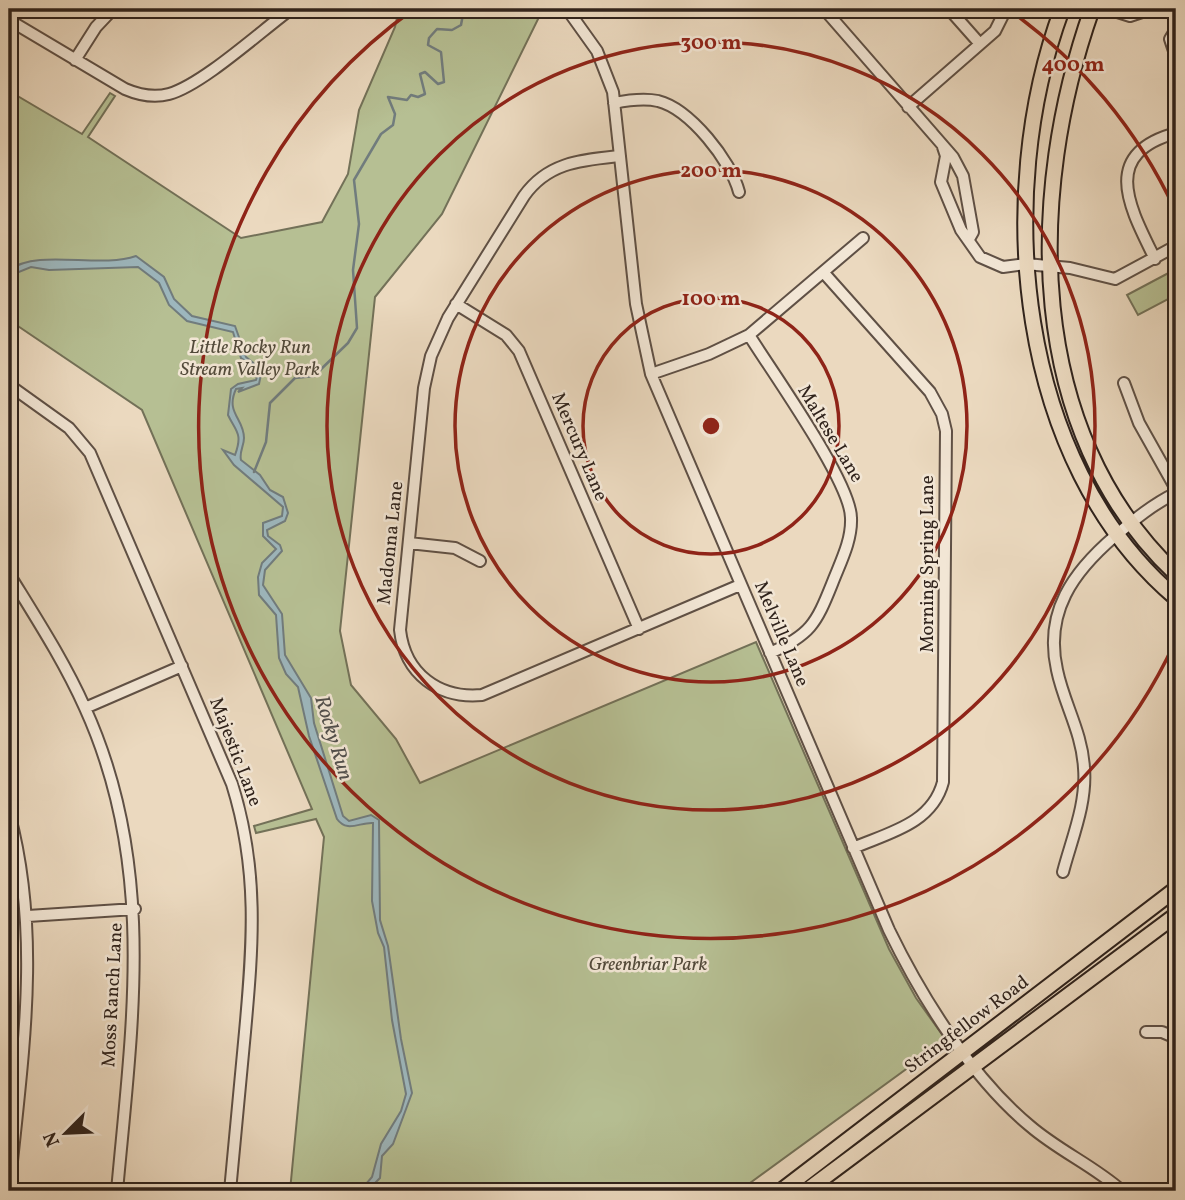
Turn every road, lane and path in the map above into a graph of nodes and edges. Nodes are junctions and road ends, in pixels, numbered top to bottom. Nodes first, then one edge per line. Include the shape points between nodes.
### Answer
1 (113, 9) edge
2 (291, 9) edge
3 (567, 9) edge
4 (824, 9) edge
5 (949, 9) edge
6 (1006, 9) edge
7 (1062, 9) edge
8 (1092, 9) edge
9 (1108, 9) edge
10 (1152, 9) edge
11 (1170, 9) edge
12 (1176, 15) edge
13 (9, 20) edge
14 (1176, 29) edge
15 (979, 44) junction
16 (1176, 57) edge
17 (75, 60) junction
18 (614, 103) junction
19 (908, 107) junction
20 (1176, 133) edge
21 (943, 147) junction
22 (620, 156) junction
23 (739, 192) dead end
24 (863, 238) dead end
25 (969, 239) junction
26 (1176, 246) edge
27 (1155, 259) junction
28 (1026, 264) junction
29 (1051, 267) junction
30 (824, 273) junction
31 (456, 304) junction
32 (749, 335) junction
33 (651, 373) junction
34 (1124, 383) dead end
35 (9, 385) edge
36 (1176, 491) edge
37 (1130, 523) junction
38 (1117, 534) junction
39 (409, 543) junction
40 (480, 561) dead end
41 (9, 574) edge
42 (1176, 574) edge
43 (740, 585) junction
44 (1176, 597) edge
45 (639, 629) junction
46 (770, 653) junction
47 (182, 666) junction
48 (85, 708) junction
49 (9, 813) edge
50 (853, 848) junction
51 (1063, 872) dead end
52 (1176, 889) edge
53 (135, 909) junction
54 (1176, 915) edge
55 (28, 916) junction
56 (1146, 1032) dead end
57 (1176, 1038) edge
58 (964, 1051) junction
59 (15, 1064) edge
60 (974, 1064) junction
61 (9, 1191) edge
62 (117, 1191) edge
63 (230, 1191) edge
64 (781, 1191) edge
65 (806, 1191) edge
66 (1122, 1191) edge

1 - 17 street
2 - 17 street via 199,78 168,94 131,92
3 - 18 street, Melville Lane via 597,51
4 - 19 street
5 - 15 street
6 - 15 street via 995,31
7 - 28 main road via 1035,112 1026,200
8 - 29 main road via 1073,69 1052,176
9 - 10 street via 1130,16
11 - 12 street
13 - 17 street
14 - 16 street via 1171,39
15 - 19 street
18 - 22 street, Melville Lane
18 - 23 street via 650,100 684,115 729,166
19 - 21 street
20 - 27 street via 1144,146 1127,174 1125,191
21 - 25 street via 941,183
21 - 25 street via 963,176 973,232
22 - 31 street, Madonna Lane via 569,163 537,180
22 - 33 street, Melville Lane via 638,321
24 - 30 street
25 - 28 street via 979,257 988,262 1003,267
26 - 27 street
27 - 29 street via 1115,279
28 - 29 street
28 - 38 main road via 1055,410 1080,473
29 - 37 main road via 1058,336 1073,411 1095,465
30 - 32 street
30 - 50 street, Morning Spring Lane via 930,392 946,431 943,782 935,803 921,817
31 - 39 street, Madonna Lane via 427,369
31 - 45 street, Mercury Lane via 501,332 519,351
32 - 33 street
32 - 46 street, Maltese Lane via 842,485 851,516 848,543 816,622 803,636
33 - 43 street, Melville Lane
34 - 36 street via 1139,423
35 - 47 street, Majestic Lane via 69,428 90,453
36 - 37 street
37 - 38 street
37 - 42 main road
38 - 44 main road
38 - 51 street via 1073,578 1056,620 1057,670 1078,730 1084,769 1080,810
39 - 40 street via 455,548
39 - 45 street, Madonna Lane via 400,630 403,649 420,675 450,693 470,696 495,691
41 - 48 street, Moss Ranch Lane
43 - 45 street, Madonna Lane
43 - 46 street, Melville Lane
46 - 50 street, Melville Lane
47 - 48 street
47 - 63 street, Majestic Lane via 239,806 253,890 252,950
48 - 53 street, Moss Ranch Lane via 119,808
49 - 55 street
50 - 58 street, Melville Lane via 912,976
52 - 58 main road, Stringfellow Road
53 - 55 street
53 - 62 street, Moss Ranch Lane via 135,984
54 - 60 main road, Stringfellow Road
55 - 59 street via 29,971
56 - 57 street
58 - 60 street, Melville Lane
58 - 64 main road, Stringfellow Road
59 - 61 street
60 - 65 main road, Stringfellow Road
60 - 66 street, Melville Lane via 1031,1128

